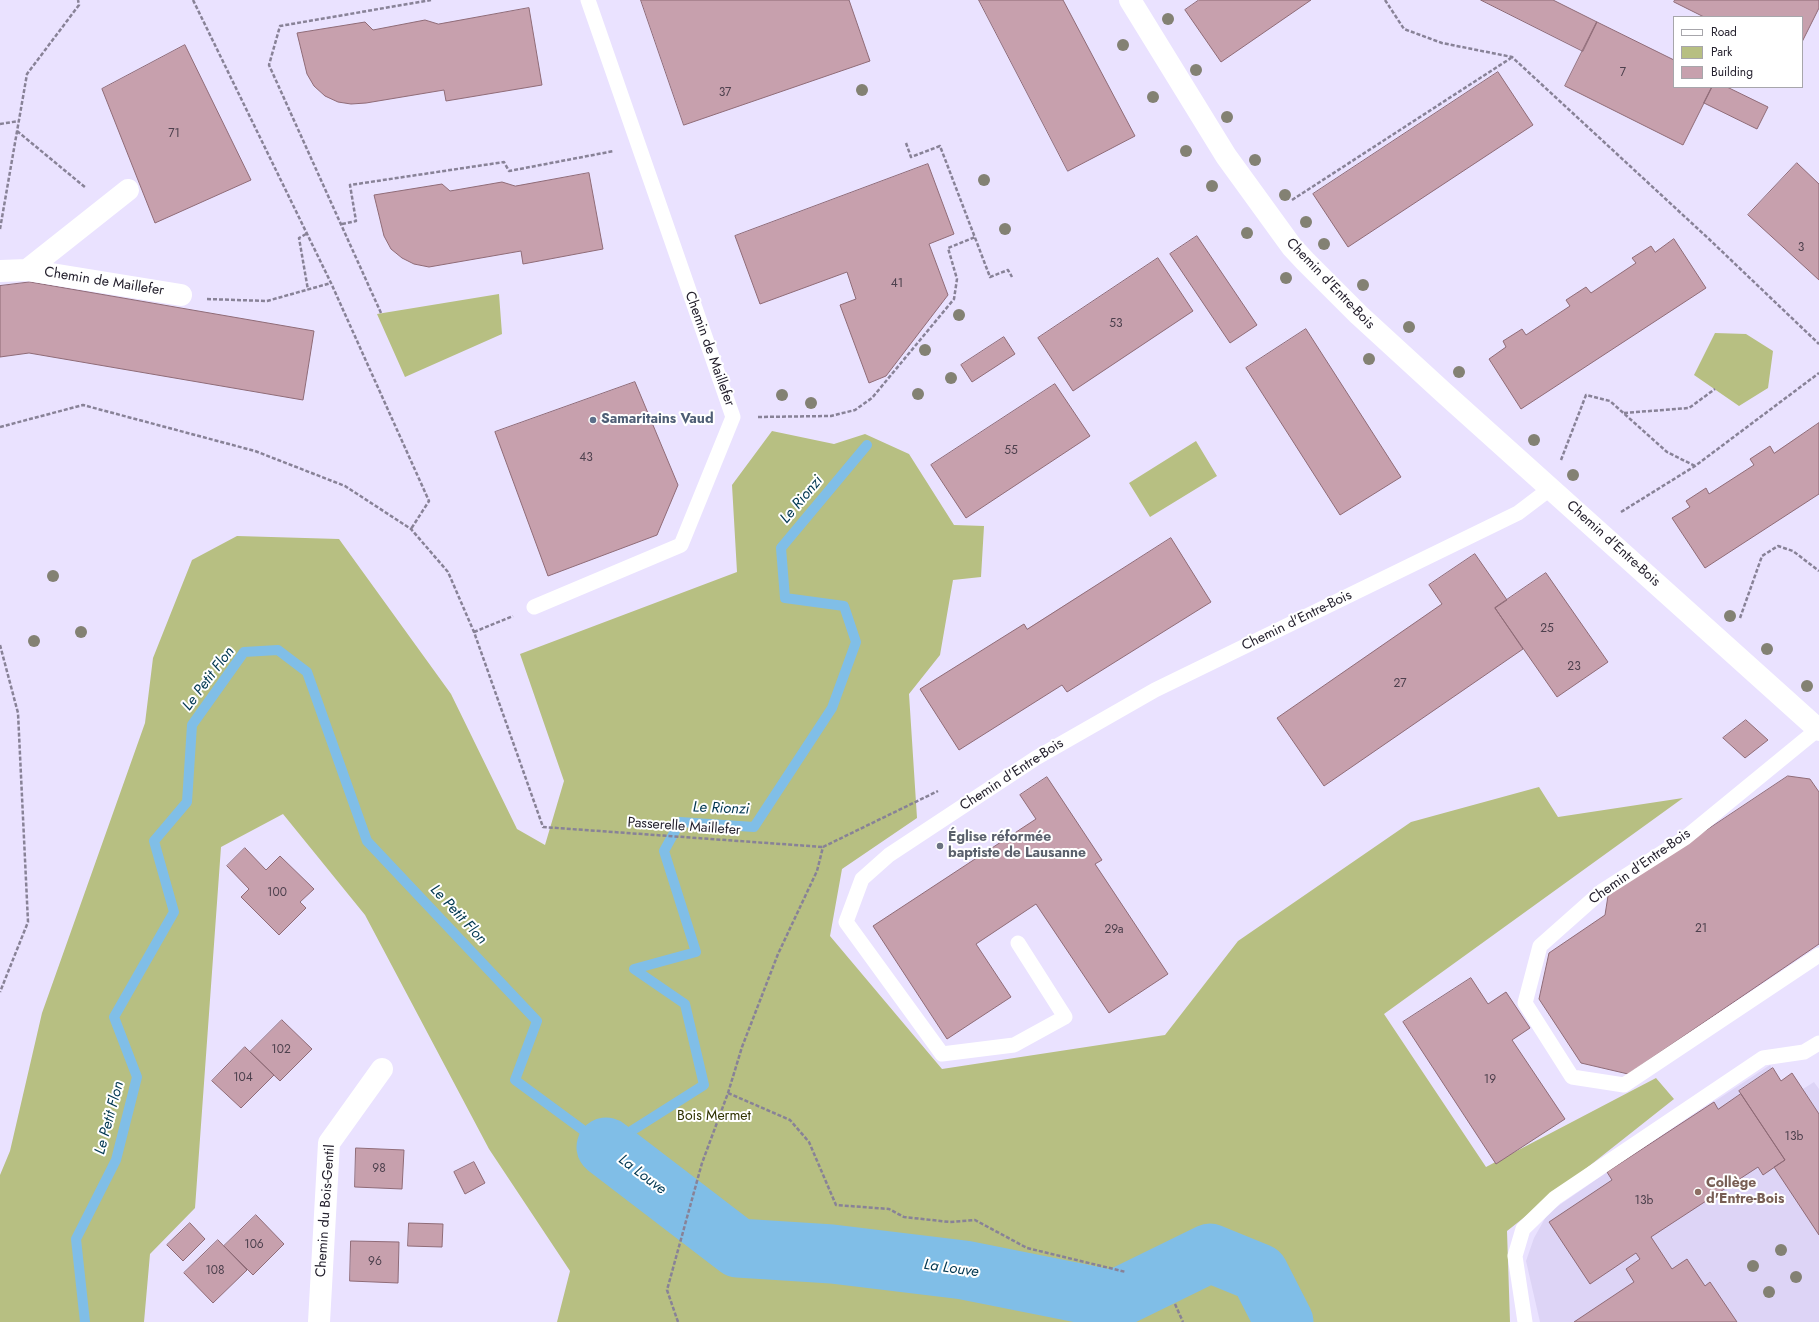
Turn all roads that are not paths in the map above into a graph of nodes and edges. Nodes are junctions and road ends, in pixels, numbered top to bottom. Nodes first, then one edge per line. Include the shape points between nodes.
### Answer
1 (588, 0) edge
2 (1130, 0) edge
3 (128, 190) dead end
4 (27, 270) junction
5 (0, 271) edge
6 (181, 295) road end
7 (1551, 488) junction
8 (534, 607) road end
9 (1819, 730) edge
10 (1018, 943) dead end
11 (1819, 955) edge
12 (1819, 1043) edge
13 (382, 1069) dead end
14 (319, 1322) edge
15 (1525, 1322) edge

1 - 8 lane, Chemin de Maillefer via 733,417 681,545
2 - 7 street, Chemin d'Entre-Bois via 1226,156 1292,247 1359,316
3 - 4 street, Chemin de Maillefer
4 - 5 street, Chemin de Maillefer
4 - 6 street, Chemin de Maillefer
7 - 9 street, Chemin d'Entre-Bois
7 - 10 lane, Chemin d'Entre-Bois via 1518,513 1156,690 1036,758 889,856 867,874 862,879 846,922 942,1054 1014,1045 1064,1018
9 - 11 lane, Chemin d'Entre-Bois via 1685,838 1602,891 1540,946 1525,1003 1572,1077 1624,1085
12 - 15 lane via 1804,1052 1763,1058 1555,1198 1544,1208 1523,1229 1515,1256
13 - 14 street, Chemin du Bois-Gentil via 329,1143

